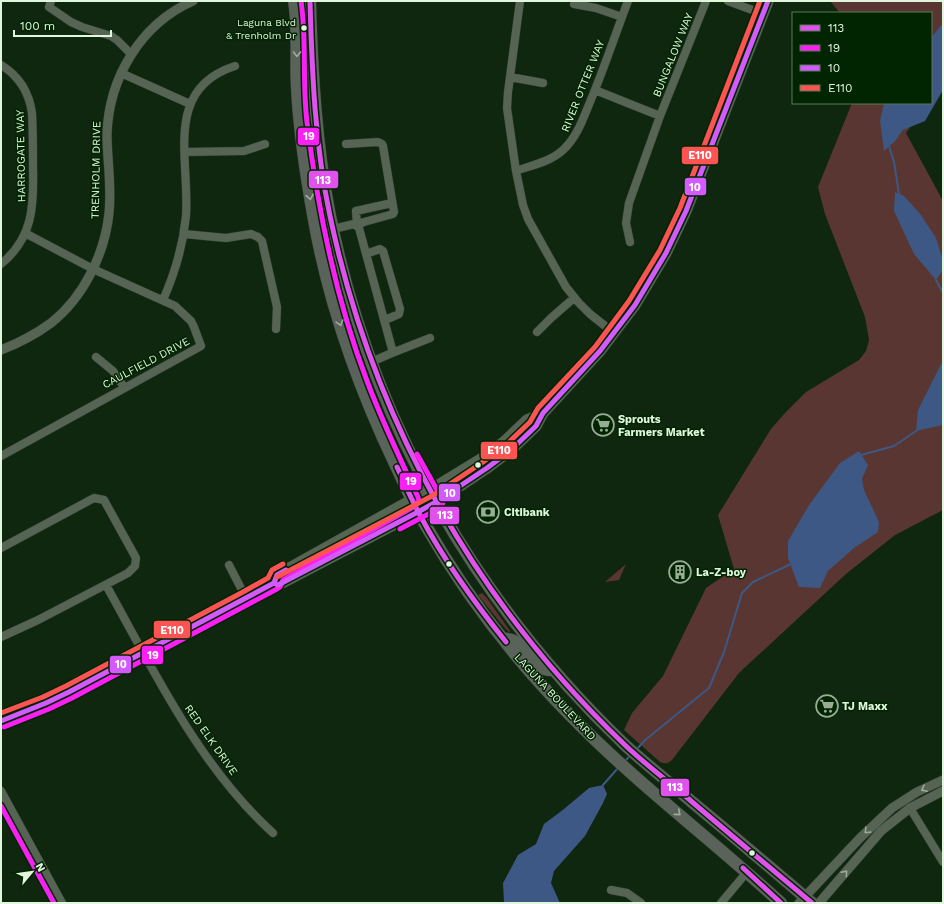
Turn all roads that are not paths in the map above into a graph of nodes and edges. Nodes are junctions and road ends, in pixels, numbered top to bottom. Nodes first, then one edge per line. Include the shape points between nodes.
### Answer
1 (51, 1) edge
2 (193, 1) edge
3 (294, 1) edge
4 (310, 1) edge
5 (520, 1) edge
6 (628, 1) edge
7 (706, 1) edge
8 (728, 1) edge
9 (768, 1) edge
10 (574, 4) dead end
11 (763, 14) junction
12 (622, 17) junction
13 (131, 54) junction
14 (1, 66) edge
15 (235, 66) dead end
16 (121, 73) junction
17 (510, 77) junction
18 (544, 83) dead end
19 (595, 90) junction
20 (190, 104) junction
21 (660, 116) junction
22 (265, 144) dead end
23 (346, 144) dead end
24 (185, 152) junction
25 (516, 171) junction
26 (392, 203) junction
27 (357, 225) junction
28 (333, 229) junction
29 (25, 233) junction
30 (184, 234) junction
31 (630, 242) dead end
32 (366, 254) junction
33 (1, 264) edge
34 (93, 269) junction
35 (574, 298) junction
36 (162, 300) junction
37 (384, 320) junction
38 (276, 329) dead end
39 (537, 332) dead end
40 (614, 333) junction
41 (430, 338) dead end
42 (1, 350) edge
43 (392, 353) junction
44 (96, 357) dead end
45 (371, 362) junction
46 (124, 387) junction
47 (542, 413) junction
48 (1, 456) edge
49 (429, 491) junction
50 (412, 500) junction
51 (436, 502) junction
52 (418, 512) junction
53 (332, 545) junction
54 (1, 548) edge
55 (229, 565) dead end
56 (301, 574) junction
57 (274, 583) junction
58 (106, 585) junction
59 (246, 598) junction
60 (1, 637) edge
61 (502, 638) junction
62 (143, 652) junction
63 (554, 670) junction
64 (1, 721) edge
65 (943, 780) edge
66 (1, 791) edge
67 (943, 791) edge
68 (910, 808) junction
69 (273, 833) dead end
70 (943, 862) edge
71 (748, 872) junction
72 (611, 890) dead end
73 (805, 901) edge
74 (62, 903) edge
75 (640, 903) edge
76 (720, 903) edge
77 (781, 903) edge
78 (819, 903) edge

1 - 13 street via 49,7 64,18 111,36
2 - 13 street, TRENHOLM DRIVE via 156,26
3 -> 50 main road, LAGUNA BOULEVARD via 301,128 308,188 321,255 339,320 361,384
4 - 28 main road, LAGUNA BOULEVARD via 312,81 320,155
5 - 17 street
6 - 12 street, RIVER OTTER WAY
7 - 21 street, BUNGALOW WAY
8 - 11 street
9 - 11 main road
10 - 12 street
11 - 40 main road via 678,228 650,281
12 - 19 street, RIVER OTTER WAY
13 - 16 street, TRENHOLM DRIVE
14 - 29 street, HARROGATE WAY via 13,74 22,85 29,98 32,113 34,202
15 - 20 street via 210,79 199,89
16 - 20 street
16 - 34 street, TRENHOLM DRIVE via 111,104 108,128 109,212 102,246
17 - 18 street
17 - 25 street via 507,108
19 - 21 street
19 - 25 street, RIVER OTTER WAY via 577,133 568,145 557,155
20 - 24 street via 185,124
21 - 31 street, BUNGALOW WAY via 629,203 626,223
22 - 24 street via 244,150
23 - 26 street via 382,144
24 - 30 street via 187,194
25 - 35 street via 528,219 561,280
26 - 27 street via 393,214
26 - 27 street via 356,211
27 - 28 street
27 - 32 street
28 - 45 main road, LAGUNA BOULEVARD via 349,294
29 - 33 street, HARROGATE WAY via 14,252
29 - 34 street, CAULFIELD DRIVE
30 - 36 street via 175,271
30 - 38 street via 226,238 252,234 258,236 262,241 277,307
32 - 37 street
32 - 37 street via 380,249 383,251 398,301 399,314
34 - 36 street, CAULFIELD DRIVE
34 - 42 street, TRENHOLM DRIVE via 76,297 53,322
35 - 39 street
35 - 40 street
36 - 46 street, CAULFIELD DRIVE via 176,306 186,316 194,327 201,346
37 - 43 street
40 - 47 main road via 581,373
41 - 43 street
43 - 45 street
44 - 46 street via 113,371
45 - 49 main road, LAGUNA BOULEVARD via 401,436
46 - 48 street, CAULFIELD DRIVE
47 - 49 main road via 527,420 481,459
47 - 51 main road via 536,426 511,450
49 - 50 main road
49 - 51 main road, LAGUNA BOULEVARD
50 - 52 main road, LAGUNA BOULEVARD
50 - 53 main road
51 - 52 main road
51 - 63 main road, LAGUNA BOULEVARD via 480,575 519,629
52 - 56 main road
52 - 61 main road, LAGUNA BOULEVARD via 461,582
53 - 56 main road via 328,552 302,568
53 - 57 main road via 277,575
54 - 58 street via 94,498 104,500 136,558 135,566 128,573
55 - 59 street
56 - 57 main road via 278,585
57 - 59 main road
58 - 60 street
58 - 62 street, RED ELK DRIVE
59 - 62 main road
61 - 63 main road via 516,641 543,670
61 -> 71 main road, LAGUNA BOULEVARD via 547,691 610,754
62 - 64 main road via 58,697
62 - 69 street, RED ELK DRIVE via 201,749 241,799
63 - 73 main road, LAGUNA BOULEVARD via 626,745
65 -> 73 street via 892,808 860,838
66 - 74 street
67 - 68 street
68 - 70 street
78 -> 68 street via 881,831
71 - 76 street
71 - 77 main road, LAGUNA BOULEVARD
72 - 75 street via 627,893

